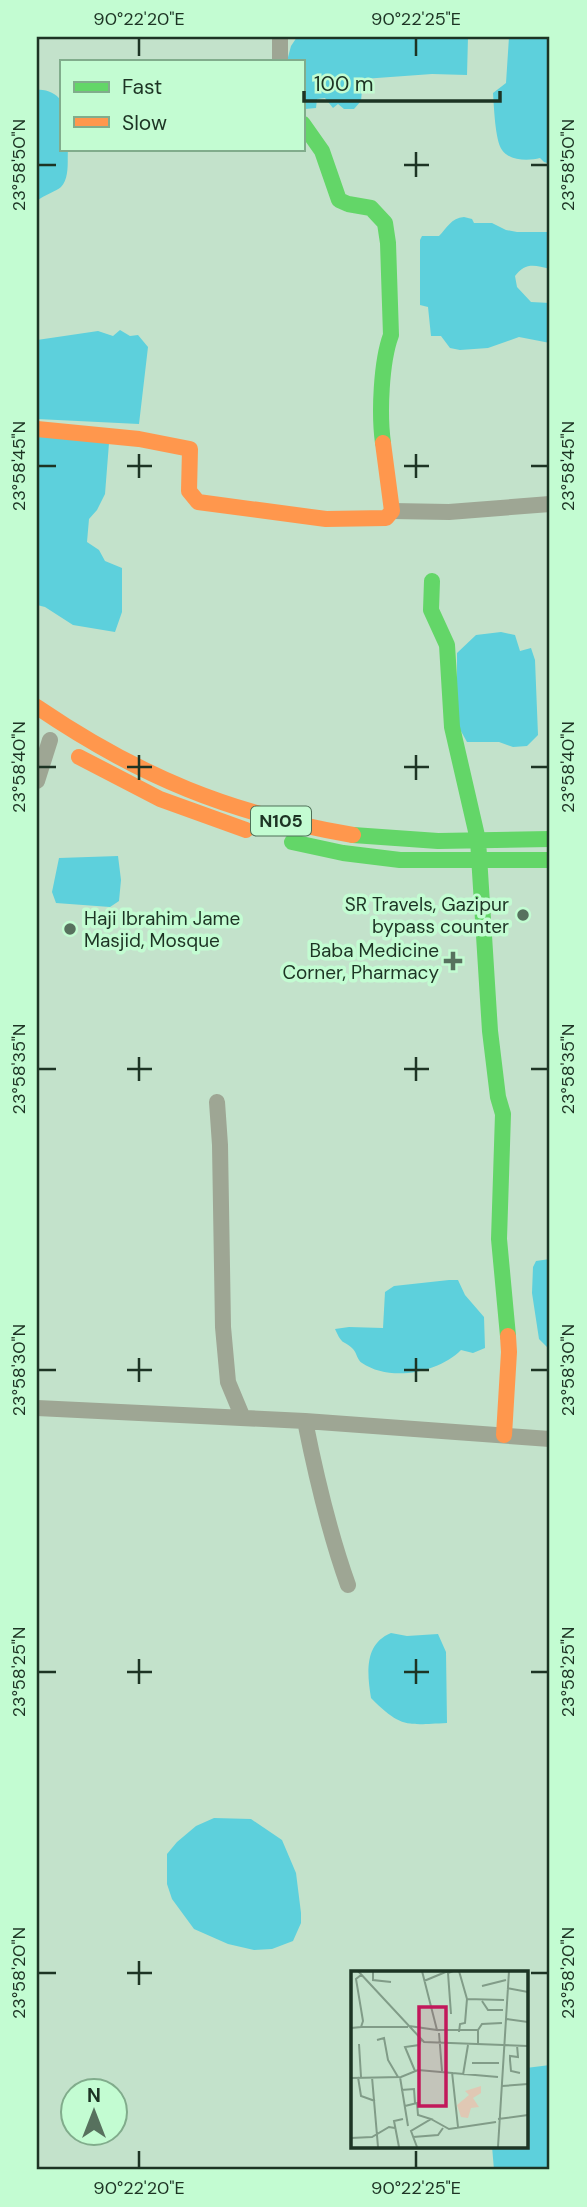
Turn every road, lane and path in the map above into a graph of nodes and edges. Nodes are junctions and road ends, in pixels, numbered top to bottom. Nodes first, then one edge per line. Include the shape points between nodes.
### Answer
1 (280, 37) edge
2 (280, 60) edge
3 (304, 125) edge
4 (37, 429) edge
5 (550, 504) edge
6 (392, 511) junction
7 (432, 581) dead end
8 (37, 707) edge
9 (43, 735) edge
10 (37, 781) edge
11 (550, 839) edge
12 (478, 840) junction
13 (550, 860) edge
14 (480, 861) junction
15 (217, 1102) dead end
16 (37, 1408) edge
17 (243, 1418) junction
18 (305, 1421) junction
19 (504, 1435) junction
20 (550, 1439) edge
21 (348, 1585) dead end

1 - 2 street
3 - 6 main road via 322,151 339,200 371,208 385,223 391,335 386,349 382,426
4 - 6 main road via 190,449 189,491 198,502 326,519 386,518
5 - 6 street via 449,512
7 - 12 main road via 431,610 447,645 452,727
8 - 12 main road, N105 via 130,764 271,819 347,834
9 - 10 street
9 - 14 main road via 117,780 204,818 264,836 343,853
11 - 12 main road, N105
12 - 14 main road
13 - 14 main road
14 - 19 main road via 490,1031 503,1114 499,1239 509,1352
15 - 17 street via 223,1327 229,1381
16 - 17 street
17 - 18 street
18 - 19 street
18 - 21 street
19 - 20 street

